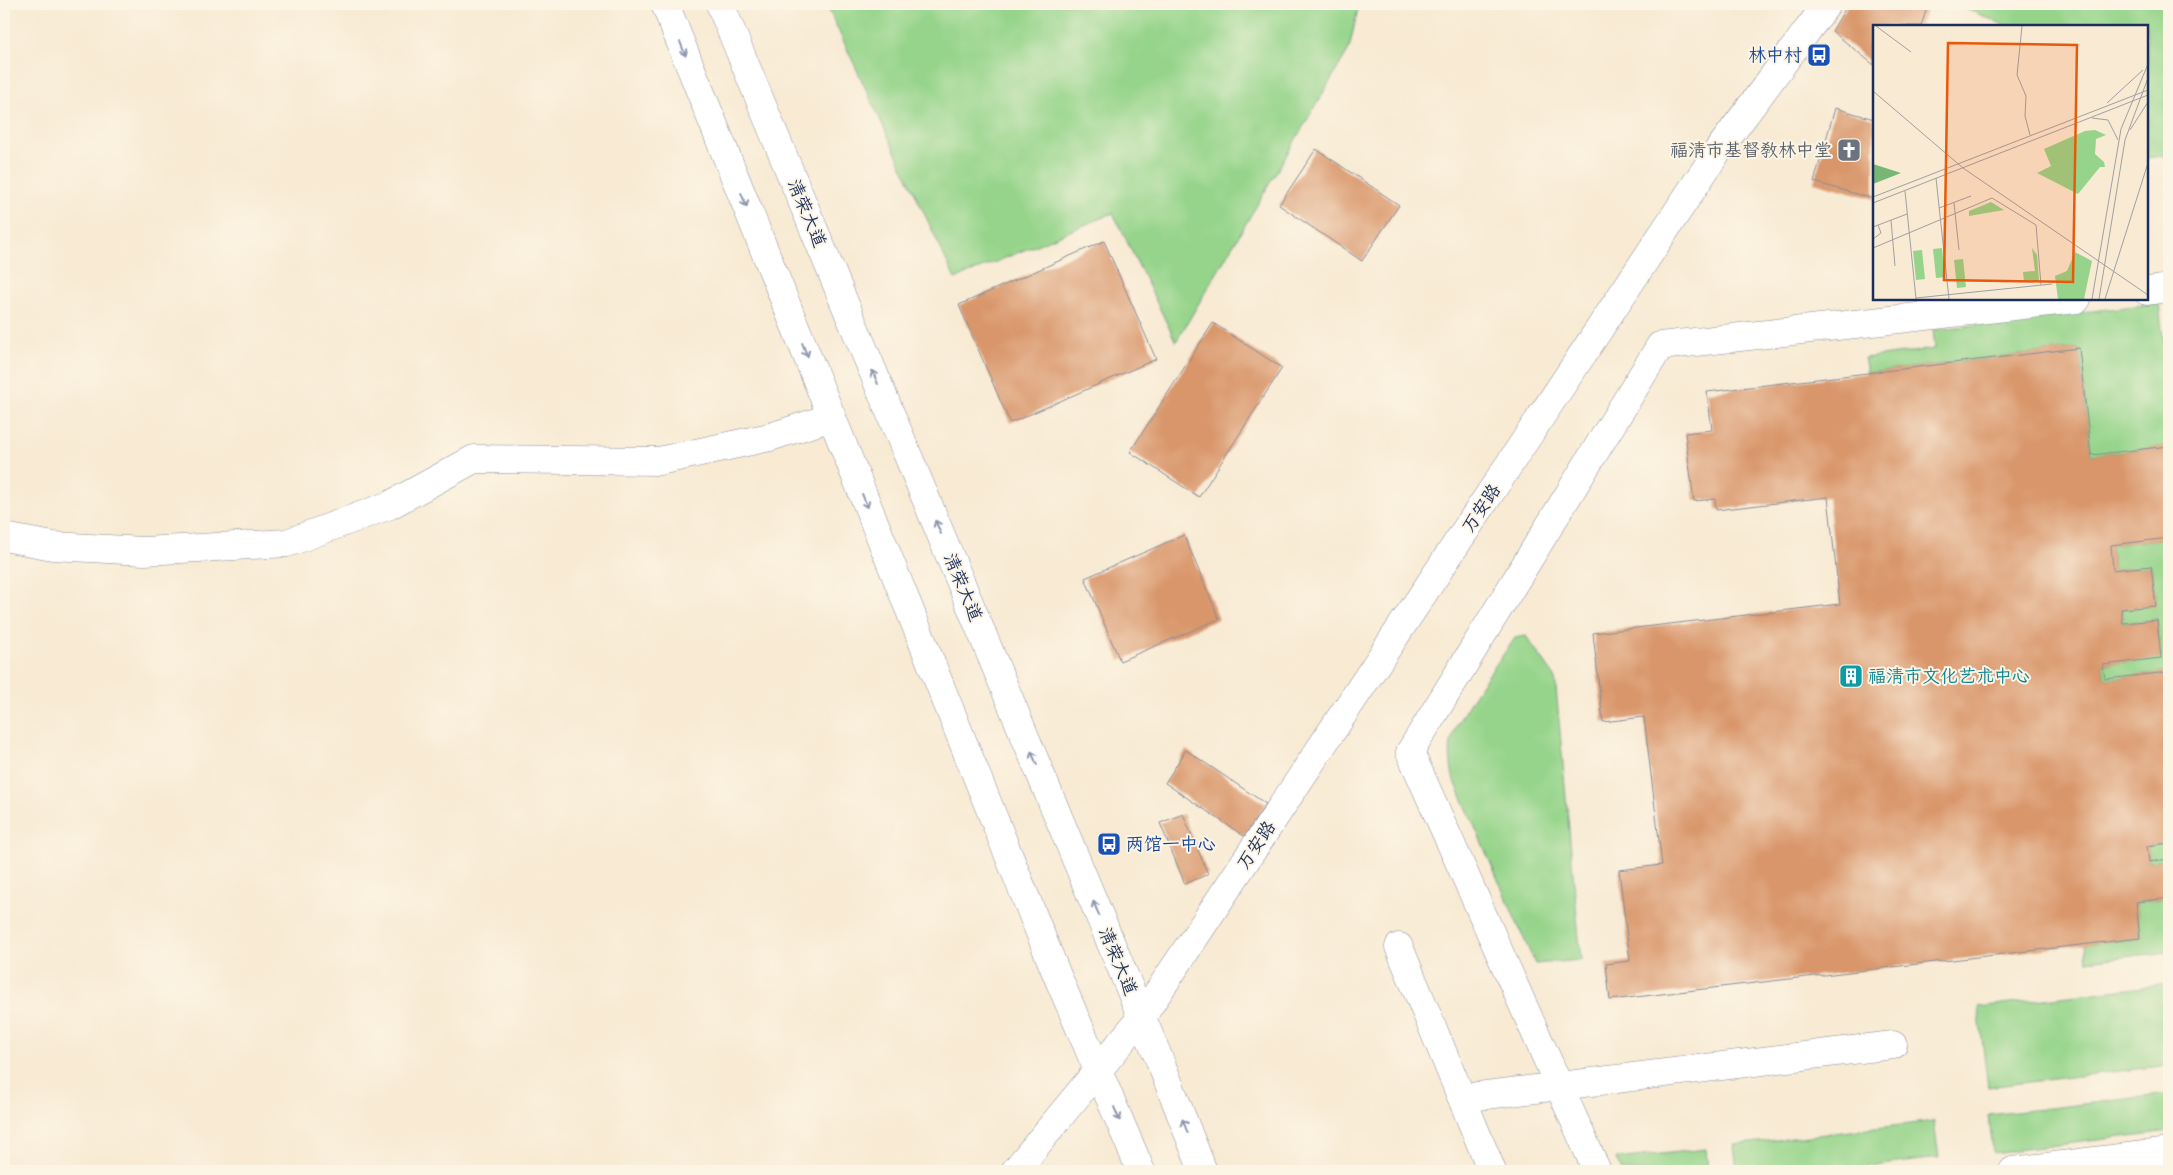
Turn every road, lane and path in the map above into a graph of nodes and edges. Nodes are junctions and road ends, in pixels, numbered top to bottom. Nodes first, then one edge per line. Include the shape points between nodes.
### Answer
1 (665, 4) edge
2 (720, 4) edge
3 (1828, 4) edge
4 (2169, 288) edge
5 (2148, 291) edge
6 (2068, 300) edge
7 (832, 417) junction
8 (4, 537) edge
9 (1399, 947) dead end
10 (1141, 1018) junction
11 (1893, 1045) dead end
12 (1098, 1069) junction
13 (1560, 1086) junction
14 (1462, 1098) junction
15 (2169, 1152) edge
16 (1015, 1171) edge
17 (1141, 1171) edge
18 (1203, 1171) edge
19 (1492, 1171) edge
20 (1597, 1171) edge
21 (2013, 1171) edge

1 -> 7 street
10 -> 2 street, 清荣大道
3 - 10 street, 万安路 via 1717,152
4 - 5 street
6 - 13 street via 1660,346 1410,752
7 - 8 street via 770,437 659,461 474,459 390,505 287,543 144,551 53,546
7 -> 12 street via 1053,966
9 - 14 street
10 - 12 street, 万安路
18 -> 10 street, 清荣大道
11 - 13 street
12 - 16 street, 万安路
12 -> 17 street
13 - 14 street
13 - 20 street
14 - 19 street
15 - 21 street

